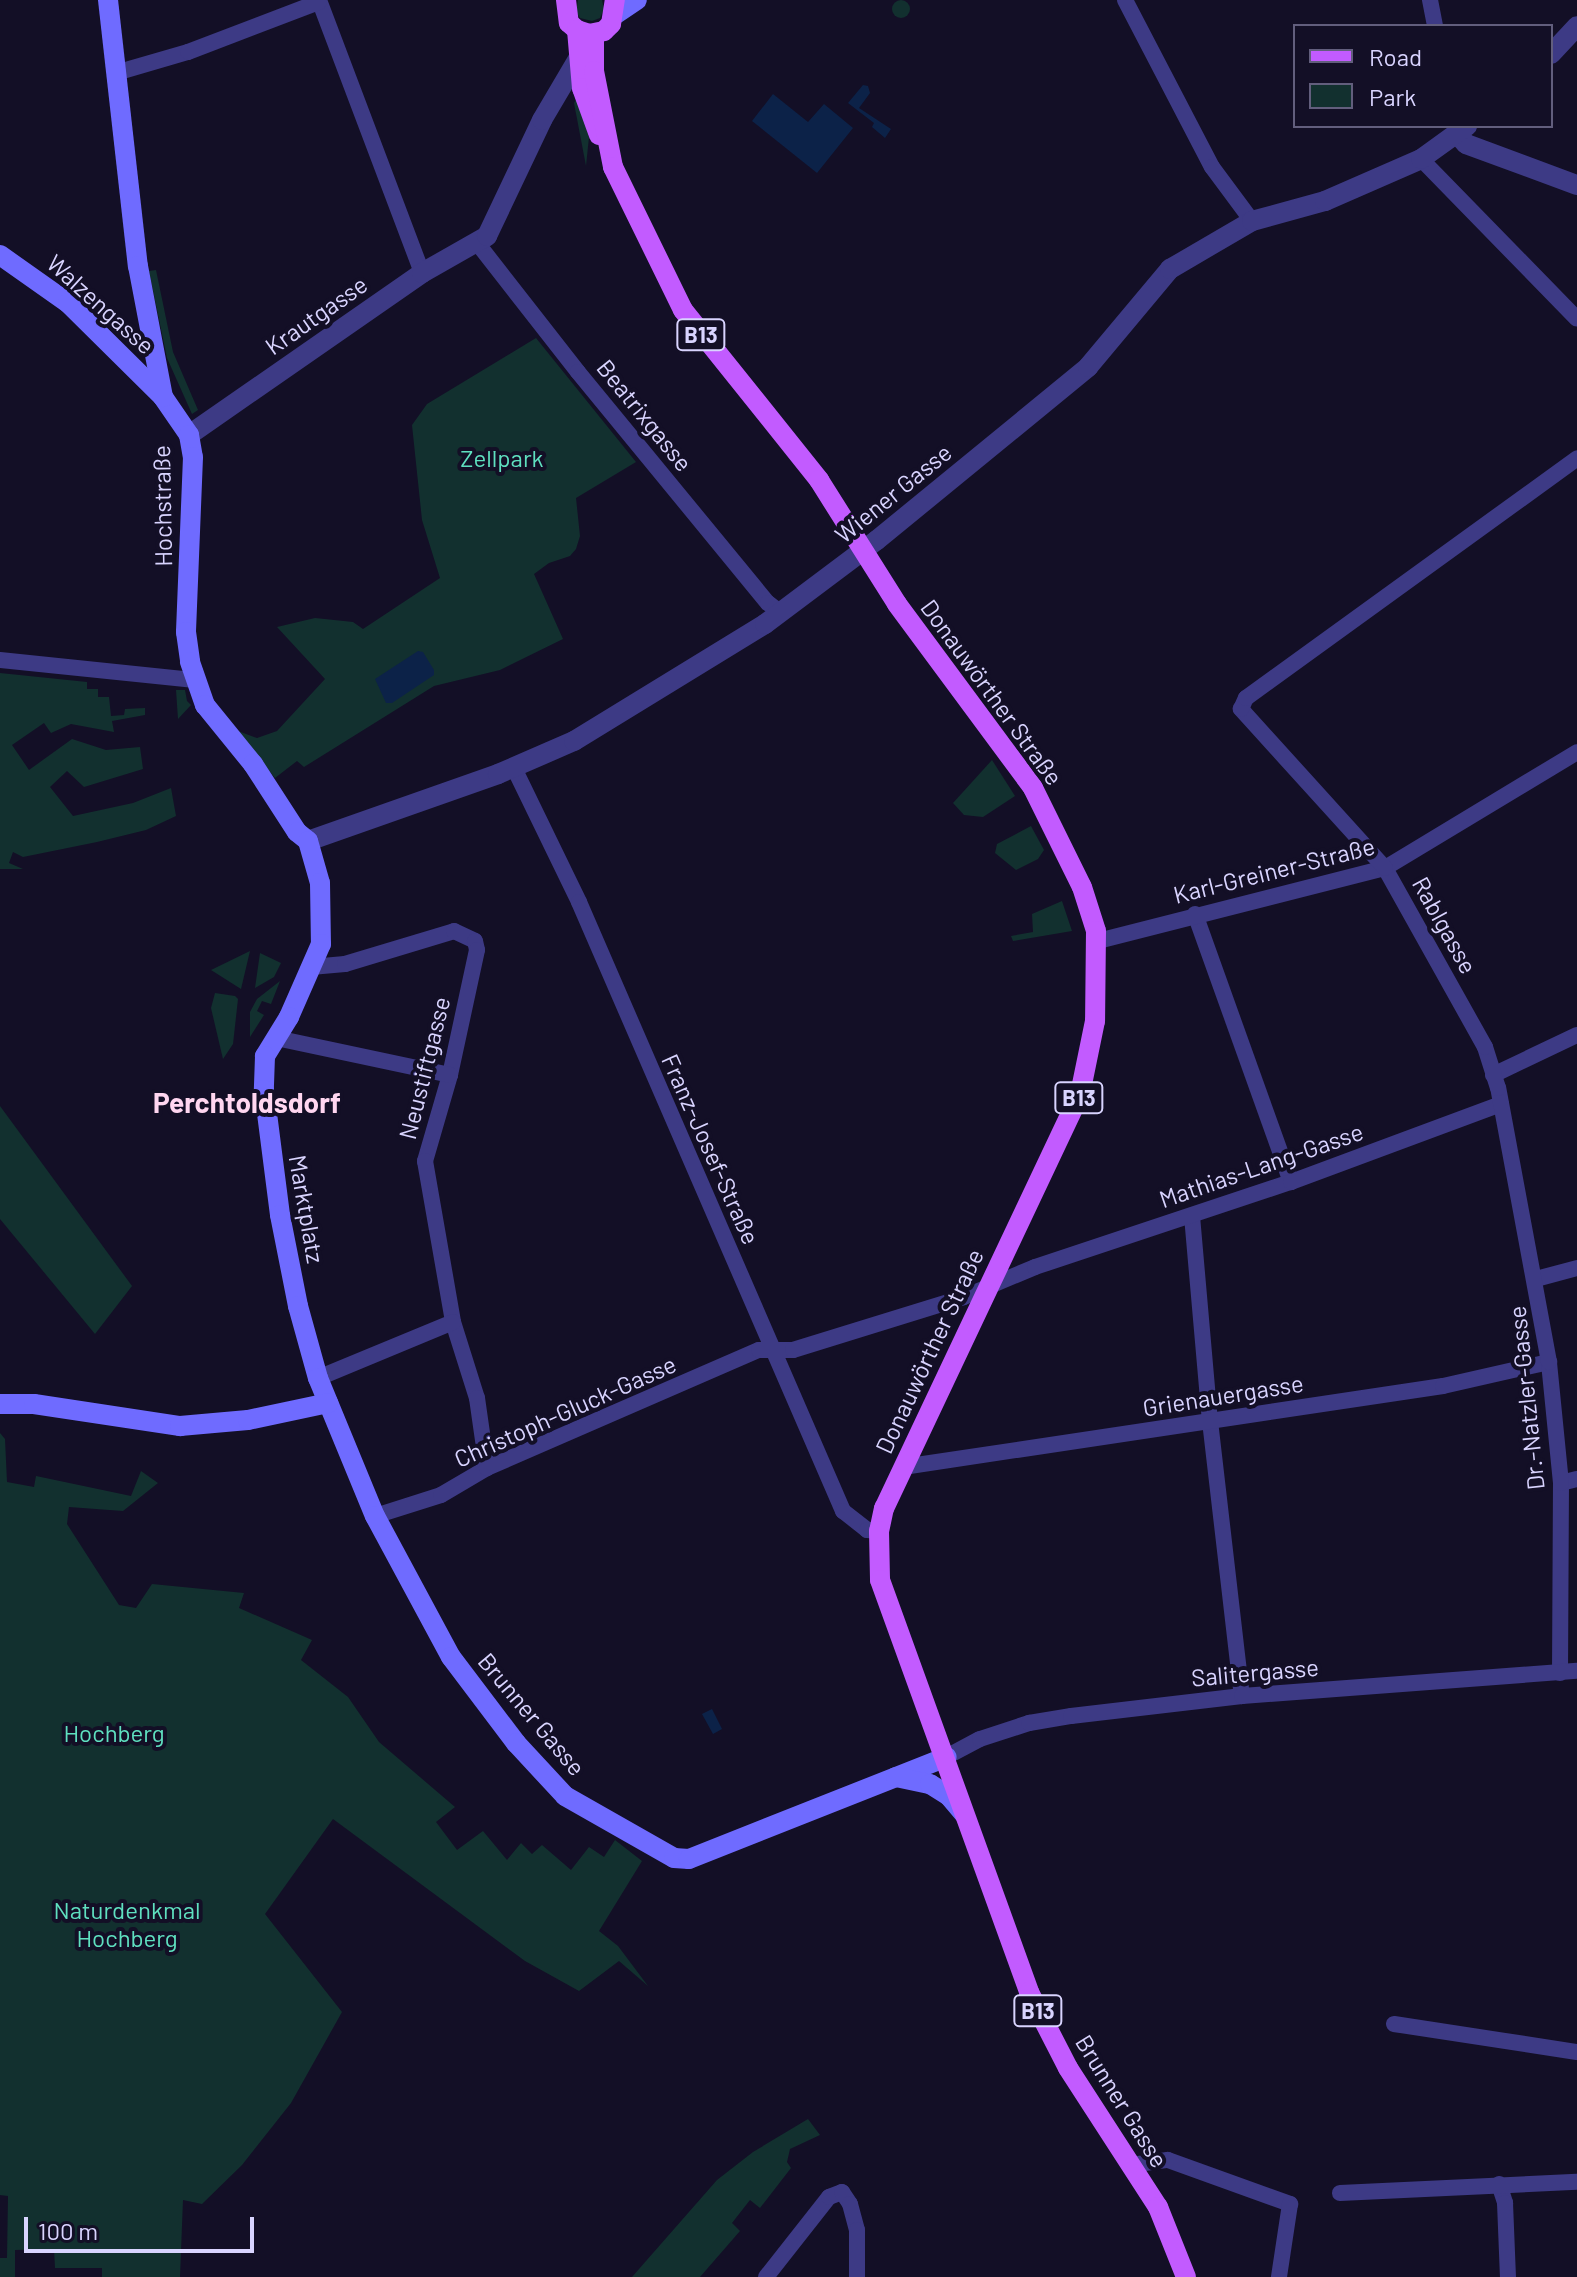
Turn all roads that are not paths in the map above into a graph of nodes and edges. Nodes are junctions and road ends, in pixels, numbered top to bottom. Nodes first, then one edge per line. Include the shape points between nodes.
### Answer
1 (108, 0) edge
2 (566, 0) edge
3 (637, 0) edge
4 (1125, 0) edge
5 (1430, 0) edge
6 (319, 1) edge
7 (616, 7) edge
8 (1435, 24) edge
9 (1577, 26) edge
10 (585, 32) junction
11 (1553, 52) edge
12 (578, 59) junction
13 (119, 72) junction
14 (1462, 130) edge
15 (610, 156) junction
16 (1421, 159) junction
17 (1577, 185) edge
18 (1252, 221) junction
19 (478, 244) junction
20 (0, 255) edge
21 (422, 273) junction
22 (1577, 319) edge
23 (163, 397) junction
24 (189, 435) junction
25 (1577, 458) edge
26 (864, 550) junction
27 (780, 612) junction
28 (0, 660) edge
29 (195, 680) junction
30 (1577, 752) edge
31 (514, 768) junction
32 (308, 841) junction
33 (1385, 868) junction
34 (1195, 914) junction
35 (1098, 941) junction
36 (311, 967) junction
37 (1577, 1035) edge
38 (276, 1038) junction
39 (450, 1075) junction
40 (1493, 1075) junction
41 (1501, 1104) junction
42 (1291, 1182) junction
43 (1192, 1216) junction
44 (1008, 1245) junction
45 (1035, 1267) junction
46 (1577, 1268) edge
47 (1536, 1279) junction
48 (988, 1285) junction
49 (453, 1322) junction
50 (774, 1350) junction
51 (1549, 1362) junction
52 (318, 1378) junction
53 (328, 1403) junction
54 (0, 1404) edge
55 (1210, 1421) junction
56 (903, 1467) junction
57 (487, 1468) junction
58 (1569, 1481) edge
59 (375, 1516) junction
60 (879, 1531) junction
61 (1577, 1671) edge
62 (1560, 1673) junction
63 (1242, 1696) junction
64 (946, 1757) junction
65 (896, 1777) junction
66 (966, 1817) junction
67 (1394, 2024) dead end
68 (1577, 2052) edge
69 (1131, 2165) junction
70 (1577, 2182) edge
71 (1499, 2184) junction
72 (1340, 2193) dead end
73 (766, 2277) edge
74 (857, 2277) edge
75 (1186, 2277) edge
76 (1279, 2277) edge
77 (1508, 2277) edge

1 - 13 main road, Hochstraße
2 - 10 main road, B13 via 566,16
3 - 7 main road
4 - 18 street via 1212,167
5 - 8 street
6 - 13 street via 188,52
6 - 21 street
7 - 10 main road via 608,27
9 - 11 street
10 - 12 main road, Donauwörther Straße / B13
10 - 15 main road, Donauwörther Straße / B13
12 - 15 main road, Donauwörther Straße / B13 via 587,108
12 - 19 street via 542,120 493,225
13 - 23 main road, Hochstraße via 138,266
14 - 16 street, Wiener Gasse
14 - 17 street via 1466,144
15 - 26 main road, Donauwörther Straße / B13 via 624,195 683,310 819,480
16 - 18 street, Wiener Gasse via 1325,201
16 - 22 street
18 - 26 street, Wiener Gasse via 1170,269 1088,367
19 - 21 street, Krautgasse
19 - 27 street, Beatrixgasse
20 - 23 main road, Walzengasse via 68,303
21 - 24 street, Krautgasse
23 - 24 main road, Hochstraße
24 - 29 main road, Hochstraße via 193,508 186,632
25 - 33 street, Rablgasse via 1241,705 1242,714
26 - 27 street, Wiener Gasse
26 - 35 main road, Donauwörther Straße / B13 via 897,604 1033,788 1082,887
27 - 31 street, Wiener Gasse via 574,741
28 - 29 street
29 - 32 main road, Hochstraße via 205,705
30 - 33 street, Karl-Greiner-Straße
31 - 32 street, Wiener Gasse
31 - 50 street, Franz-Josef-Straße via 579,902
32 - 36 main road, Marktplatz via 320,883 321,922 321,944
33 - 34 street, Karl-Greiner-Straße
33 - 40 street, Rablgasse via 1485,1047
34 - 35 street, Karl-Greiner-Straße
34 - 42 street
35 - 44 main road, Donauwörther Straße / B13 via 1095,1021 1080,1094
36 - 38 main road, Marktplatz
36 - 39 street, Neustiftgasse via 345,964 454,931 468,935 477,950
37 - 40 street
38 - 39 street
38 - 52 main road, Marktplatz via 264,1069 272,1157 298,1306
39 - 49 street, Neustiftgasse via 425,1161
40 - 41 street, Dr.-Natzler-Gasse
41 - 42 street, Mathias-Lang-Gasse
41 - 47 street, Dr.-Natzler-Gasse
42 - 43 street, Mathias-Lang-Gasse
43 - 45 street, Mathias-Lang-Gasse
43 - 55 street
44 - 45 street
44 - 48 main road, Donauwörther Straße / B13
45 - 48 street, Mathias-Lang-Gasse
46 - 47 street
47 - 51 street, Dr.-Natzler-Gasse
48 - 50 street, Mathias-Lang-Gasse via 793,1350
48 - 56 main road, Donauwörther Straße / B13
49 - 52 street
49 - 57 street, Neustiftgasse via 477,1398
50 - 57 street, Christoph-Gluck-Gasse via 759,1350
50 - 60 street, Franz-Josef-Straße via 843,1511 867,1530
51 - 55 street, Grienauergasse via 1443,1386
51 - 58 street, Dr.-Natzler-Gasse
52 - 53 main road, Marktplatz
53 - 54 main road via 248,1420 180,1426 34,1404
53 - 59 main road, Brunner Gasse
55 - 56 street, Grienauergasse
55 - 63 street
56 - 60 main road, Donauwörther Straße / B13
57 - 59 street, Christoph-Gluck-Gasse via 441,1495
58 - 62 street, Dr.-Natzler-Gasse
59 - 65 main road, Brunner Gasse via 451,1657 516,1743 565,1796 674,1858 689,1859
60 - 64 main road, Donauwörther Straße / B13 via 880,1580
61 - 62 street, Salitergasse
62 - 63 street, Salitergasse
63 - 64 street, Salitergasse via 1029,1723 970,1742
64 - 65 main road, Brunner Gasse
64 - 66 main road, Brunner Gasse / B13
65 - 66 main road, Brunner Gasse via 930,1784
66 - 69 main road, Brunner Gasse / B13 via 1049,2036
67 - 68 street
69 - 75 main road, Brunner Gasse / B13 via 1162,2215
69 - 76 street via 1168,2160 1290,2204
70 - 71 street
71 - 72 street
71 - 77 street via 1505,2203
73 - 74 street via 829,2197 842,2192 857,2230

